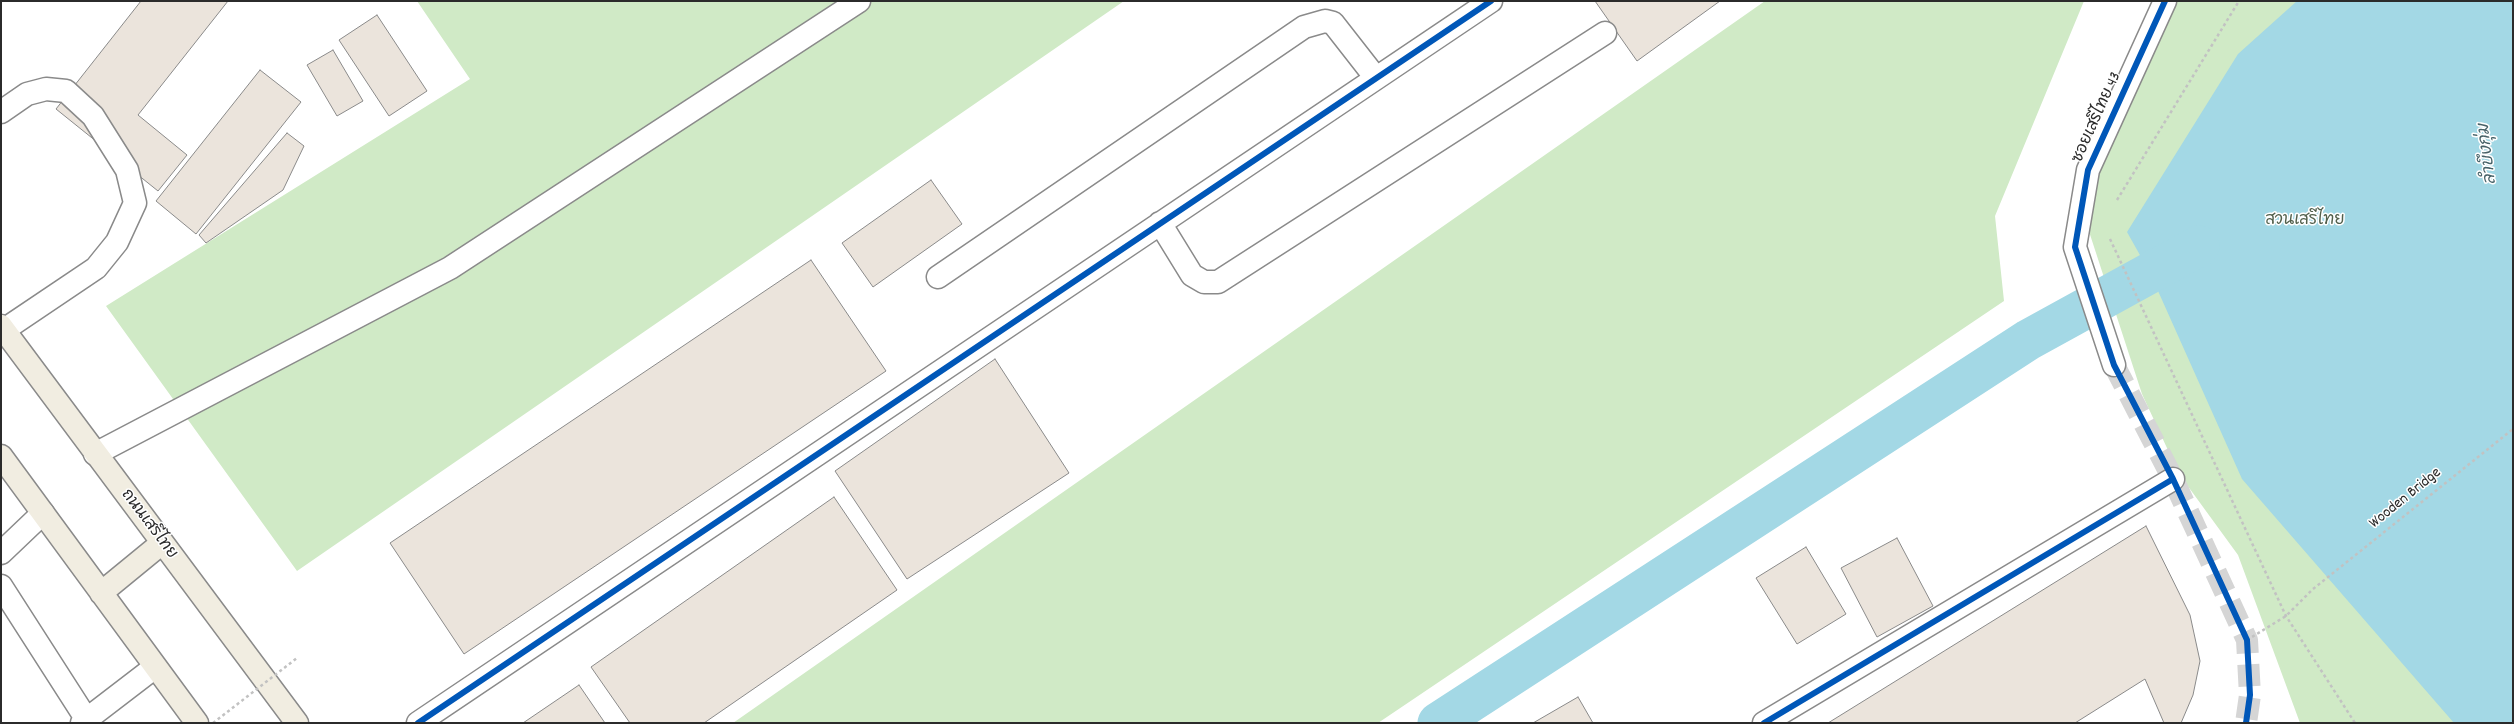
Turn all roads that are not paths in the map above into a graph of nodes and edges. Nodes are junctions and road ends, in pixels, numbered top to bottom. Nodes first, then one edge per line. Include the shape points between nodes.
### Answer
1 (858, 1) edge
2 (1491, 1) edge
3 (2165, 1) edge
4 (1605, 33) dead end
5 (1376, 78) junction
6 (1, 112) edge
7 (1160, 223) junction
8 (938, 277) dead end
9 (3, 328) edge
10 (2114, 365) tunnel mouth
11 (95, 454) junction
12 (1, 456) edge
13 (2173, 479) dead end
14 (43, 513) junction
15 (162, 543) junction
16 (1, 554) edge
17 (1, 586) edge
18 (101, 593) junction
19 (155, 667) junction
20 (84, 721) edge
21 (197, 723) edge
22 (297, 723) edge
23 (418, 723) edge
24 (1764, 723) edge

1 - 11 street via 450,268
2 - 5 street
3 - 10 street, ซอยเสรีไทย 43 via 2088,170 2075,247
4 - 7 street via 1218,282 1204,282 1192,275
5 - 7 street
5 - 8 street via 1333,23 1325,21 1304,27
6 - 9 street via 27,94 46,89 66,91 93,116 127,170 135,203 117,242 96,268
7 - 23 street
9 - 11 main road, ถนนเสรีไทย
11 - 15 main road, ถนนเสรีไทย
12 - 14 main road
13 - 24 street
14 - 16 street
14 - 18 main road
15 - 18 main road
15 - 22 main road, ถนนเสรีไทย
17 - 20 street
18 - 19 main road
19 - 20 street
19 - 21 main road

